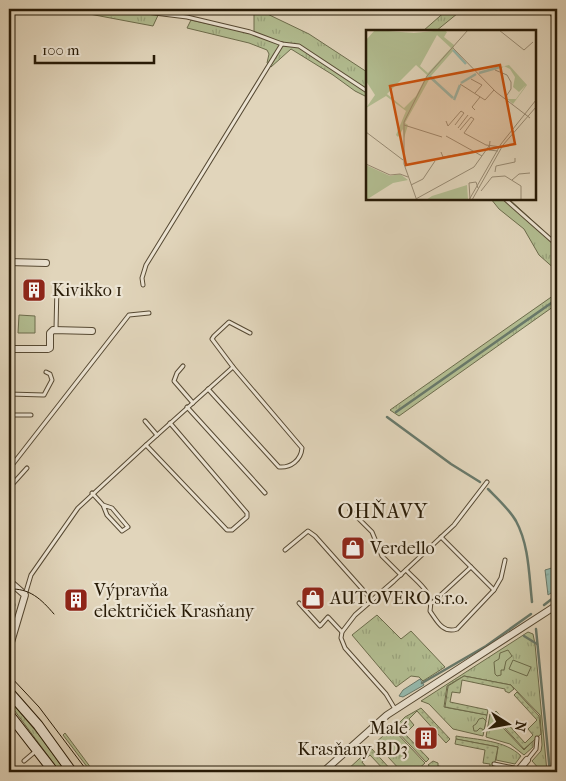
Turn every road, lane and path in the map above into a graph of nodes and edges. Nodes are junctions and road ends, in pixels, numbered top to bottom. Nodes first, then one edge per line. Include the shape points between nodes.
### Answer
1 (122, 9) edge
2 (282, 44) junction
3 (366, 90) edge
4 (506, 200) edge
5 (557, 245) edge
6 (9, 262) edge
7 (46, 263) dead end
8 (143, 284) dead end
9 (57, 285) dead end
10 (149, 313) dead end
11 (56, 330) junction
12 (92, 330) dead end
13 (250, 333) dead end
14 (9, 349) edge
15 (183, 366) dead end
16 (233, 367) junction
17 (46, 372) dead end
18 (208, 389) junction
19 (9, 394) edge
20 (192, 402) junction
21 (187, 408) junction
22 (9, 415) edge
23 (31, 415) dead end
24 (145, 421) dead end
25 (170, 423) junction
26 (157, 434) junction
27 (146, 445) junction
28 (27, 468) dead end
29 (9, 469) edge
30 (487, 482) dead end
31 (9, 488) edge
32 (92, 493) junction
33 (265, 493) dead end
34 (103, 506) junction
35 (350, 510) dead end
36 (441, 537) junction
37 (285, 550) dead end
38 (506, 560) dead end
39 (471, 567) junction
40 (406, 570) junction
41 (401, 575) junction
42 (9, 581) edge
43 (494, 590) junction
44 (25, 595) junction
45 (372, 600) junction
46 (299, 603) dead end
47 (432, 603) junction
48 (557, 604) edge
49 (342, 632) junction
50 (9, 649) edge
51 (9, 692) edge
52 (395, 710) junction
53 (9, 714) edge
54 (537, 738) dead end
55 (38, 750) junction
56 (527, 760) joint
57 (24, 761) dead end
58 (494, 764) dead end
59 (326, 771) edge
60 (517, 771) edge
61 (54, 772) edge
62 (72, 772) edge

1 - 2 lane via 187,17 250,32
2 - 3 lane via 299,46
2 - 8 lane via 146,265
4 - 5 lane
6 - 7 street
9 - 11 lane
10 - 29 lane via 129,315
11 - 12 street
11 - 14 street via 50,334 48,349
13 - 16 lane via 230,322 214,336 213,342
15 - 20 lane via 174,381
16 - 18 lane
16 - 18 lane via 302,448 301,456 292,465 279,467
17 - 19 lane via 52,380 44,395
18 - 20 lane
20 - 21 lane
21 - 25 lane
21 - 33 lane
22 - 23 lane
24 - 26 lane
25 - 26 lane
25 - 27 lane via 247,513 247,517 232,530 227,530
26 - 27 lane
27 - 32 lane
28 - 31 lane
30 - 36 lane
32 - 34 lane
32 - 44 lane via 31,575
34 - 34 lane via 112,508 128,527 122,530
35 - 41 lane via 372,532 382,556
36 - 39 lane
36 - 40 lane
37 - 45 lane via 308,531
38 - 43 lane
39 - 43 lane
39 - 47 lane
40 - 41 lane
40 - 47 lane via 430,595
41 - 45 lane
42 - 44 street
43 - 47 lane via 454,630 442,628 430,611
44 - 50 street
45 - 49 lane
46 - 49 lane via 320,626 328,617
48 - 52 street
49 - 52 lane via 345,648 386,694
51 - 62 main road
52 - 59 street
53 - 55 main road
54 - 56 lane via 536,749
55 - 57 lane
55 - 61 main road
56 - 60 street
58 - 60 lane

